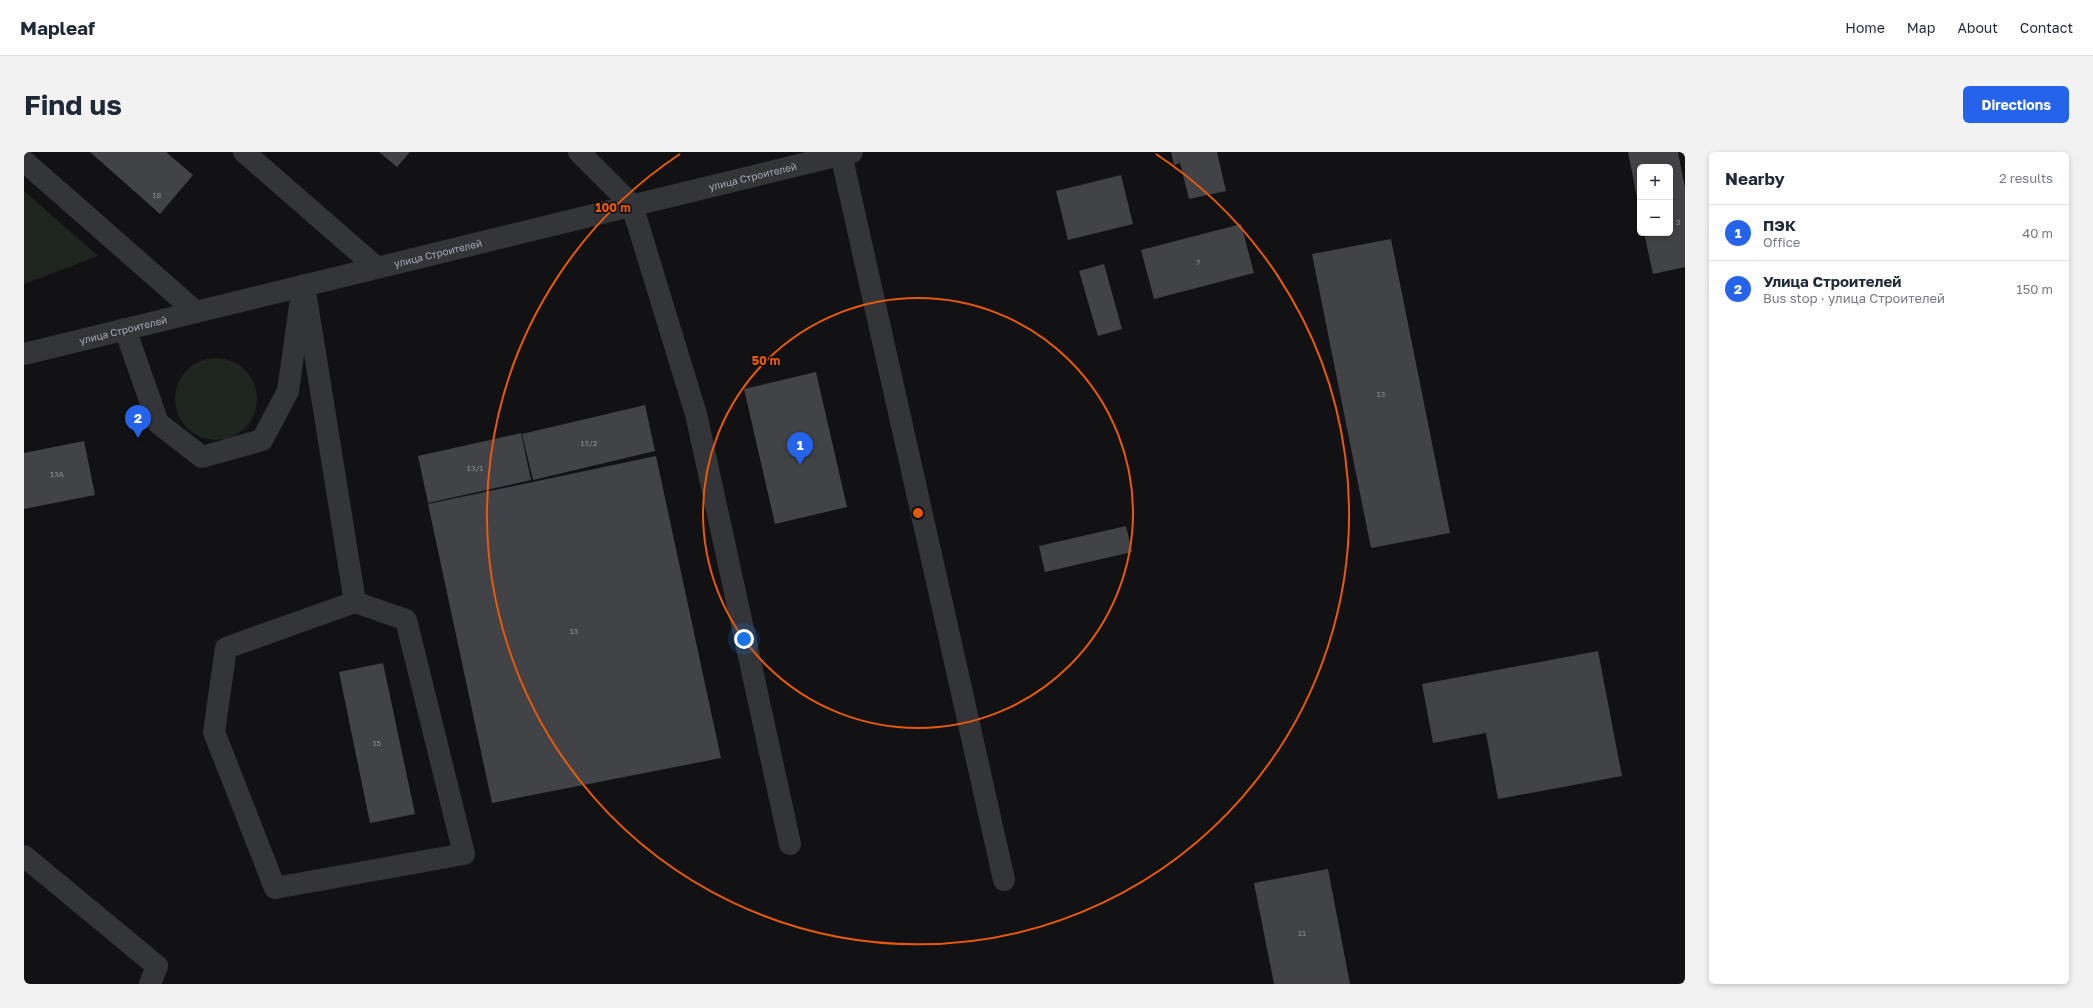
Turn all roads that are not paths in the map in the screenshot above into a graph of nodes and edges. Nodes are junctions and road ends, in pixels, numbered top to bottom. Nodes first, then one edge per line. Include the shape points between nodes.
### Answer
1 (244, 152) edge
2 (579, 152) edge
3 (847, 153) edge
4 (808, 156) edge
5 (24, 161) edge
6 (632, 205) junction
7 (376, 267) junction
8 (304, 285) junction
9 (196, 312) junction
10 (125, 329) junction
11 (24, 354) edge
12 (355, 602) junction
13 (790, 844) dead end
14 (24, 856) edge
15 (1004, 880) dead end
16 (150, 984) edge

1 - 7 street
2 - 6 street
3 - 4 street, улица Строителей
3 - 15 street
4 - 6 street, улица Строителей
5 - 9 street
6 - 7 street, улица Строителей
6 - 13 street via 696,414
7 - 8 street, улица Строителей
8 - 9 street, улица Строителей
8 - 10 street via 288,391 262,440 202,457 158,423
8 - 12 street
9 - 10 street, улица Строителей
10 - 11 street, улица Строителей
12 - 12 street via 406,620 464,854 275,888 214,732 226,648
14 - 16 street via 157,966

